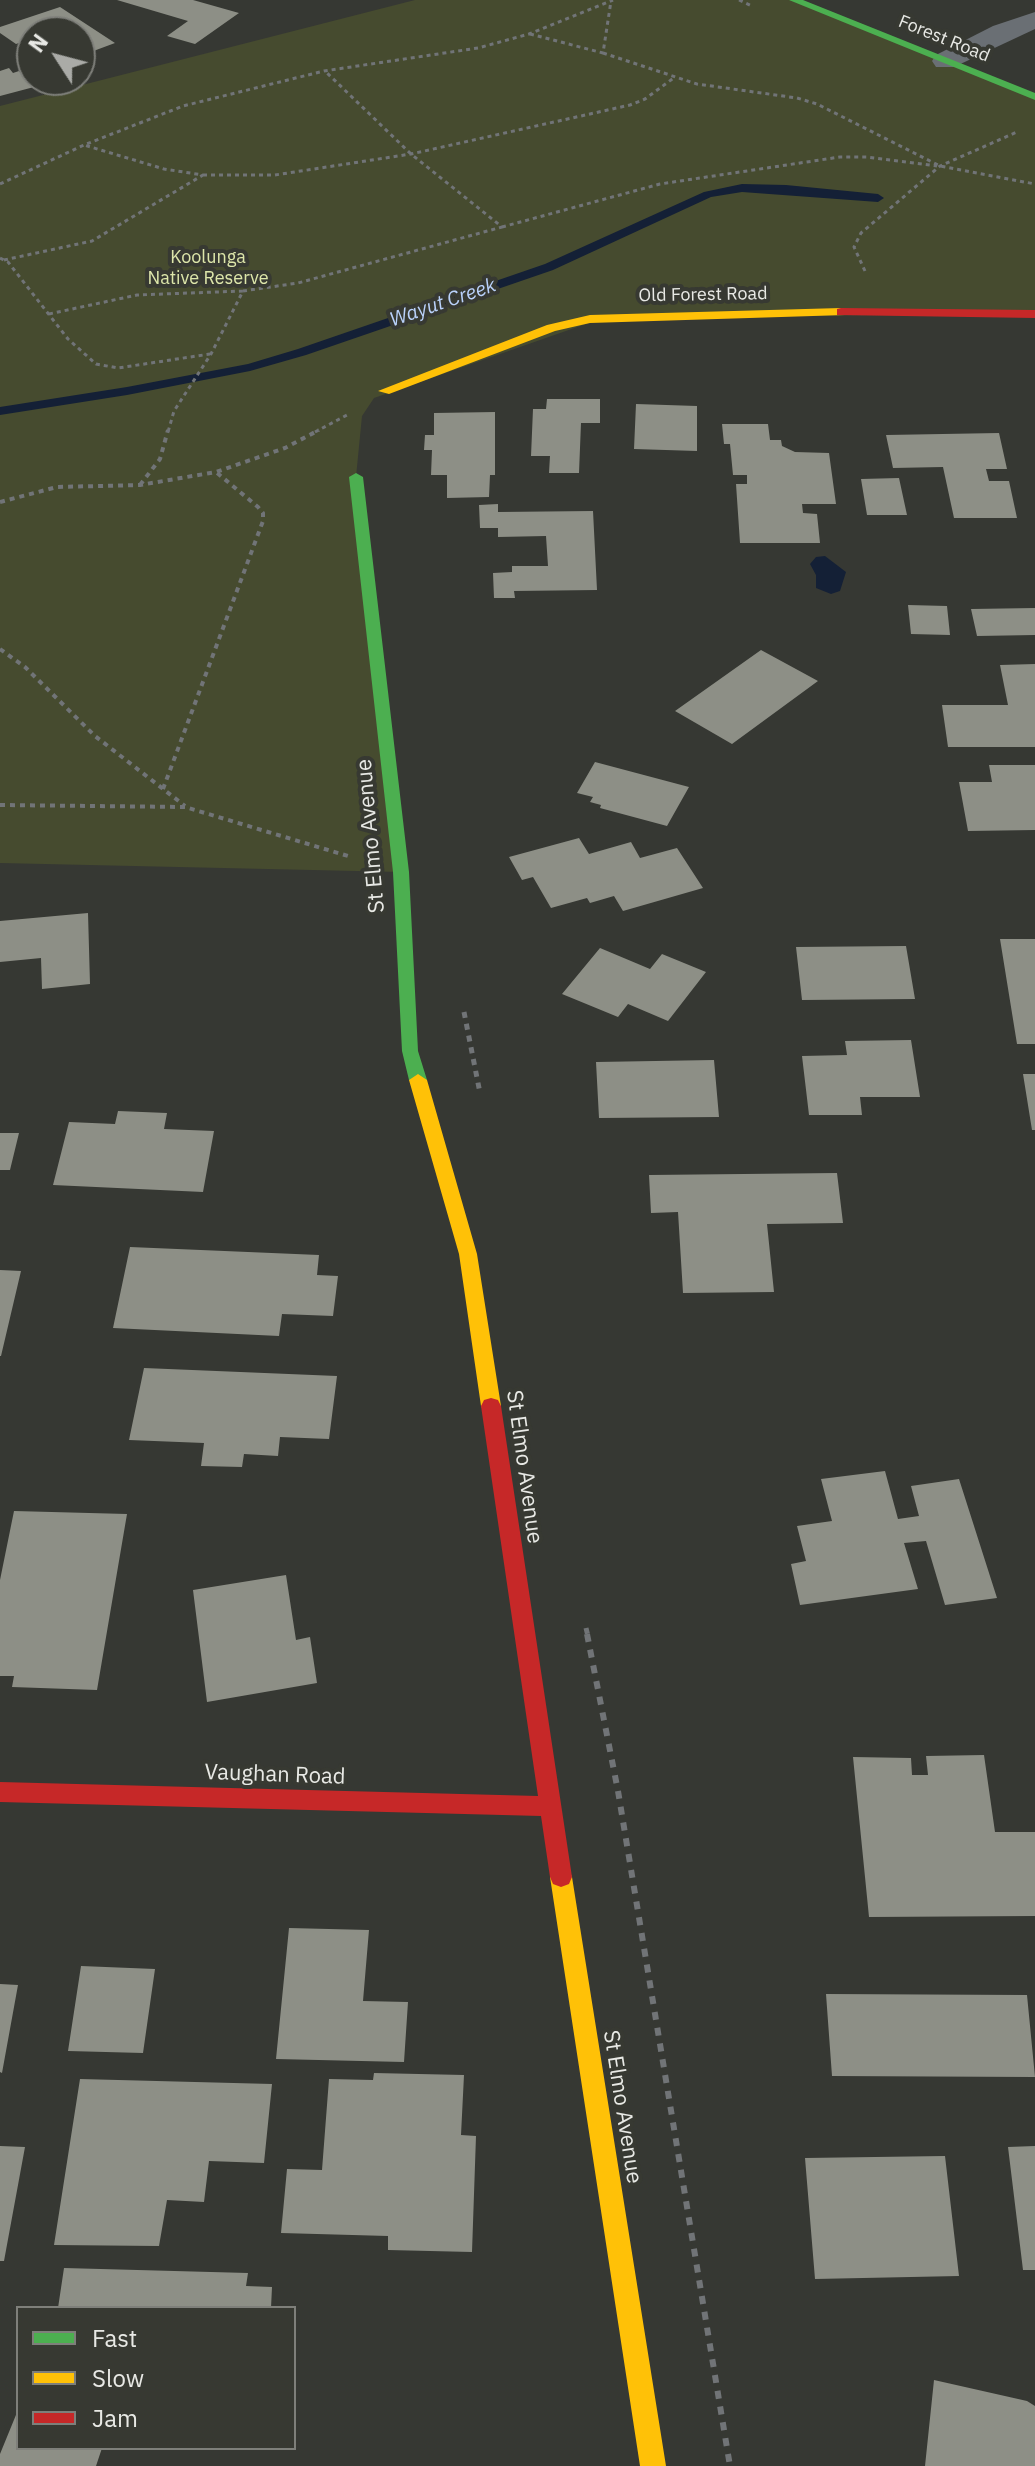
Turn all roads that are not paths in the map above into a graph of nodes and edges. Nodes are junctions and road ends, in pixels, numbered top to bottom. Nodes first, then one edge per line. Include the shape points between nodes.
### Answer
1 (794, 0) edge
2 (1035, 20) edge
3 (945, 61) junction
4 (1035, 97) edge
5 (1035, 314) edge
6 (384, 391) dead end
7 (356, 477) dead end
8 (0, 1792) edge
9 (550, 1806) junction
10 (653, 2466) edge

1 - 3 street, Forest Road
2 - 3 street
3 - 4 street, Forest Road
5 - 6 street, Old Forest Road via 845,312 590,319 551,328
7 - 9 street, St Elmo Avenue via 401,872 410,1051 468,1254
8 - 9 street, Vaughan Road
9 - 10 street, St Elmo Avenue

